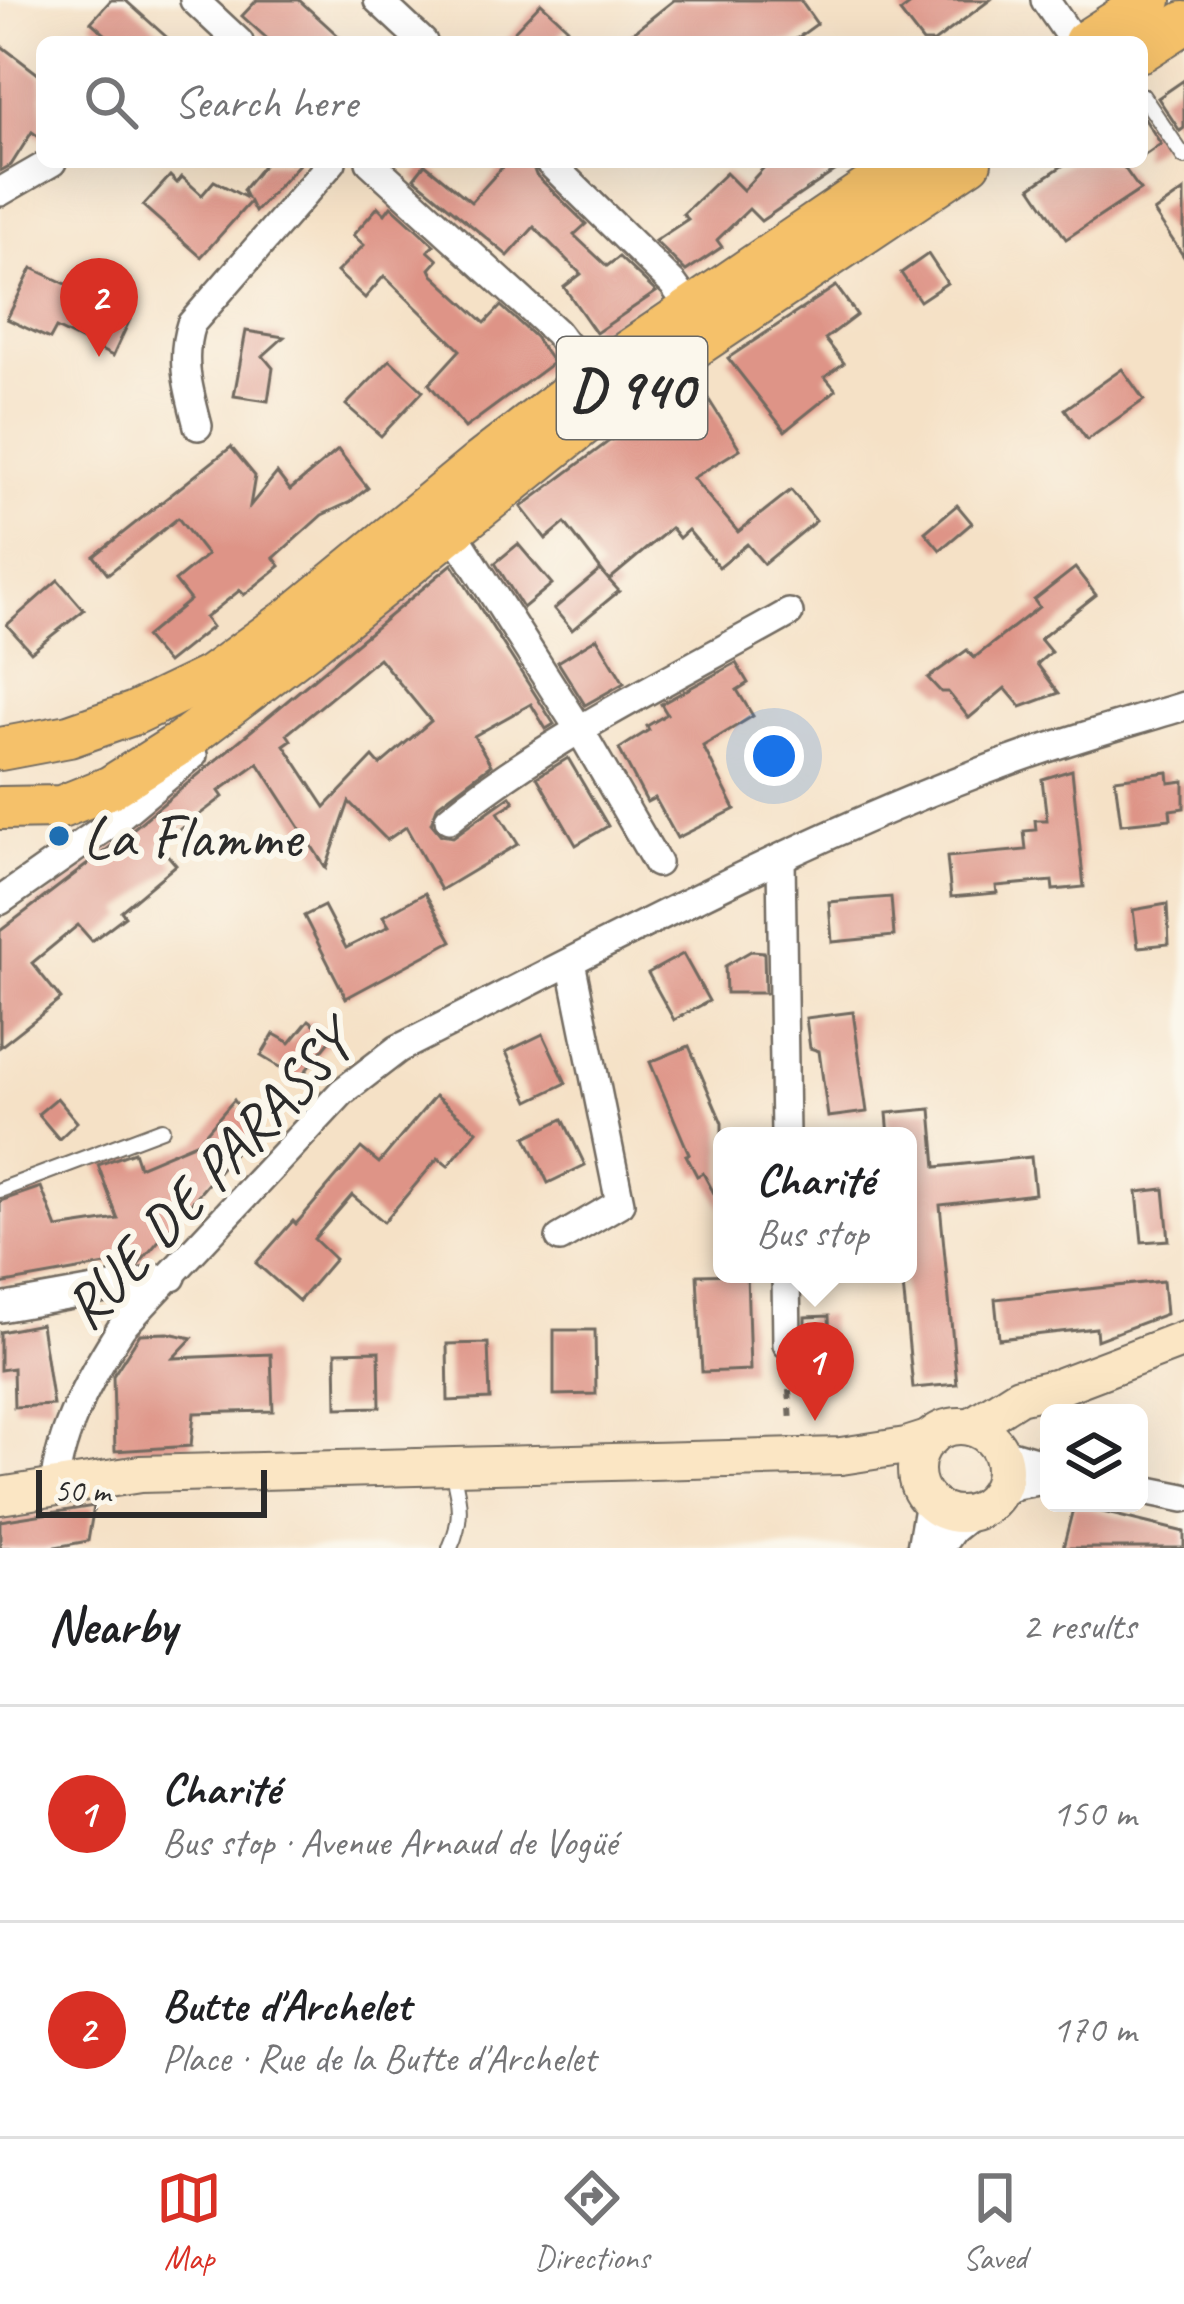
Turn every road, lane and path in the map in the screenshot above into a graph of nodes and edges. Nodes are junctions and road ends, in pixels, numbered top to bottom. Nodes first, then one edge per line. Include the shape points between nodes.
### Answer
1 (379, 0) edge
2 (1046, 0) edge
3 (1150, 0) edge
4 (204, 9) edge
5 (1184, 23) edge
6 (233, 36) edge
7 (417, 36) edge
8 (1070, 36) edge
9 (1094, 36) edge
10 (1148, 46) edge
11 (1148, 104) edge
12 (1184, 157) edge
13 (42, 168) edge
14 (327, 168) edge
15 (377, 168) edge
16 (555, 168) edge
17 (900, 168) edge
18 (960, 168) edge
19 (0, 192) edge
20 (700, 321) junction
21 (601, 390) junction
22 (198, 426) dead end
23 (441, 515) junction
24 (789, 613) dead end
25 (235, 703) junction
26 (1184, 706) edge
27 (581, 732) junction
28 (0, 748) edge
29 (1, 808) edge
30 (449, 819) dead end
31 (781, 859) junction
32 (657, 863) dead end
33 (0, 901) edge
34 (571, 962) junction
35 (784, 1127) edge
36 (162, 1129) dead end
37 (0, 1190) edge
38 (560, 1238) dead end
39 (172, 1277) junction
40 (786, 1283) edge
41 (0, 1308) edge
42 (1184, 1339) edge
43 (787, 1344) joint
44 (931, 1438) junction
45 (989, 1442) junction
46 (842, 1456) junction
47 (792, 1457) junction
48 (1040, 1462) edge
49 (451, 1466) junction
50 (1040, 1481) edge
51 (54, 1487) junction
52 (1148, 1491) edge
53 (924, 1493) junction
54 (0, 1496) edge
55 (1184, 1498) edge
56 (985, 1503) junction
57 (450, 1548) edge
58 (921, 1548) edge
59 (939, 1548) edge

1 - 7 street
2 - 8 street
3 - 9 main road
4 - 6 street
5 - 10 main road
11 - 12 lane
13 - 19 street
14 - 22 street via 191,324 184,367
15 - 21 street via 556,332
16 - 20 street via 674,284
17 - 20 main road, D 940
18 - 20 main road, D 940
20 - 21 main road, D 940
21 - 23 main road, D 940
23 - 25 main road, D 940
23 - 27 street
23 - 28 main road, D 940 via 210,677 69,736
24 - 27 street
25 - 29 main road, D 940 via 112,787 61,807
25 - 33 street via 199,750
26 - 31 street, RUE DE PARASSY via 1010,760
27 - 30 street
27 - 32 street
31 - 34 street, RUE DE PARASSY
31 - 35 street
34 - 38 street via 620,1203
34 - 39 street, RUE DE PARASSY via 398,1049 342,1092
36 - 37 lane
39 - 41 street
39 - 51 street, RUE DE PARASSY via 105,1353 58,1452
40 - 43 street
42 - 45 street via 1058,1387
43 - 47 path
44 - 45 street via 949,1428
44 - 46 street
44 - 53 street via 916,1468
45 - 48 street
45 - 56 street via 1004,1465
46 - 47 street
46 - 53 street via 899,1472
47 - 49 street
49 - 51 street via 140,1474
49 - 57 lane via 461,1507
50 - 56 street
51 - 54 street
52 - 55 street
53 - 56 street via 942,1510
53 - 58 street
56 - 59 street

